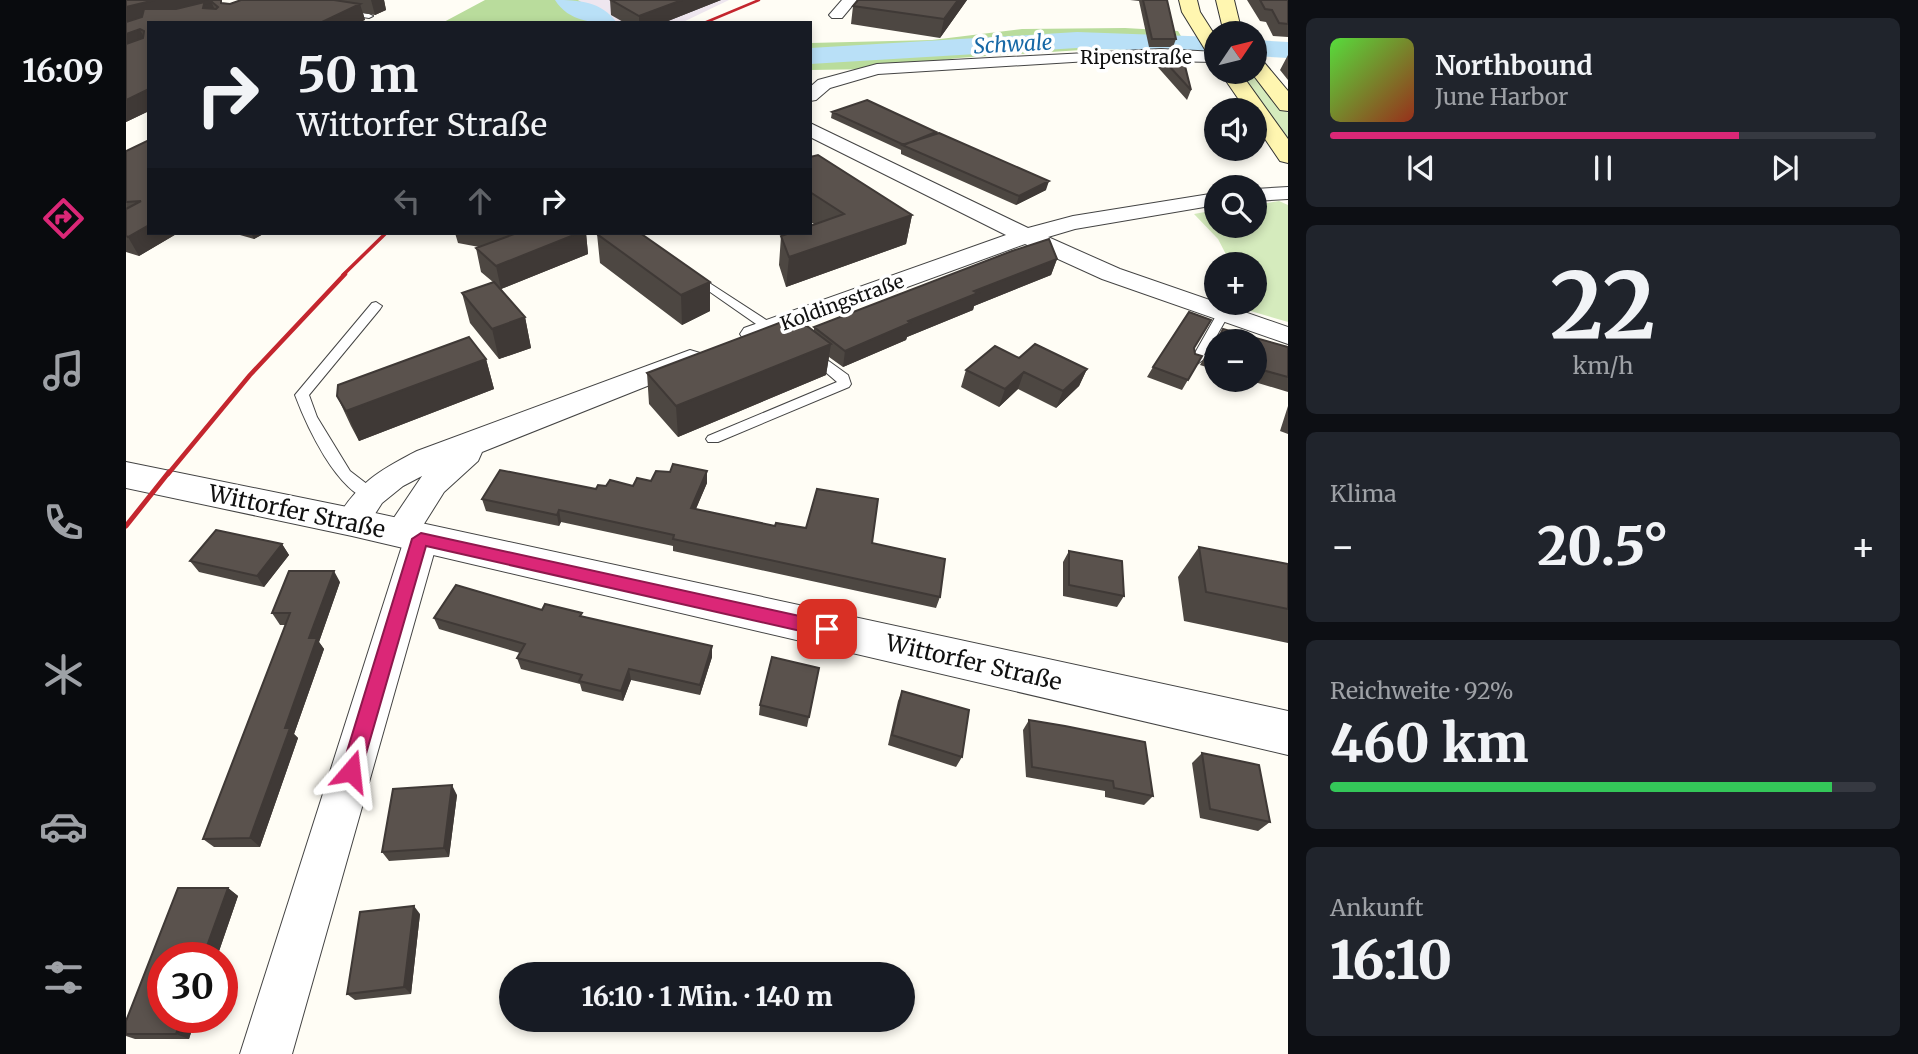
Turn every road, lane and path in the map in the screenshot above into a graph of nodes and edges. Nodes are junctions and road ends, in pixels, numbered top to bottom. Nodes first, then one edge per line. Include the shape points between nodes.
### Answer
1 (850, 0) edge
2 (1188, 0) edge
3 (1225, 0) edge
4 (247, 1) edge
5 (220, 5) edge
6 (332, 10) edge
7 (837, 15) dead end
8 (369, 16) dead end
9 (1229, 21) edge
10 (1204, 32) edge
11 (1204, 56) edge
12 (1267, 79) edge
13 (1238, 84) edge
14 (812, 94) edge
15 (1288, 105) edge
16 (812, 131) edge
17 (1288, 156) edge
18 (1288, 193) edge
19 (1267, 194) edge
20 (1204, 201) edge
21 (1026, 236) junction
22 (684, 269) edge
23 (376, 306) dead end
24 (1204, 307) edge
25 (1222, 315) edge
26 (1226, 315) edge
27 (783, 332) junction
28 (1288, 335) edge
29 (732, 343) edge
30 (707, 353) edge
31 (1197, 360) edge
32 (713, 439) dead end
33 (480, 442) junction
34 (126, 475) edge
35 (362, 509) junction
36 (410, 536) junction
37 (1288, 733) edge
38 (266, 1054) edge

1 - 7 street
2 - 10 main road
3 - 9 main road
4 - 5 street
6 - 8 lane
11 - 14 street, Ripenstraße via 1119,55 877,69 824,84
12 - 15 main road
13 - 17 main road
16 - 21 street
18 - 19 street
20 - 21 street, Koldingstraße via 1086,220
21 - 24 street via 1111,274
21 - 27 street, Koldingstraße
22 - 27 lane
23 - 35 lane via 302,395
25 - 31 lane
26 - 28 street
27 - 29 street, Koldingstraße
27 - 32 lane via 844,384
30 - 33 street
33 - 35 street via 428,459 392,478
33 - 36 street via 433,484
34 - 35 street, Wittorfer Straße
35 - 36 street, Wittorfer Straße
36 - 37 street, Wittorfer Straße
36 - 38 street

